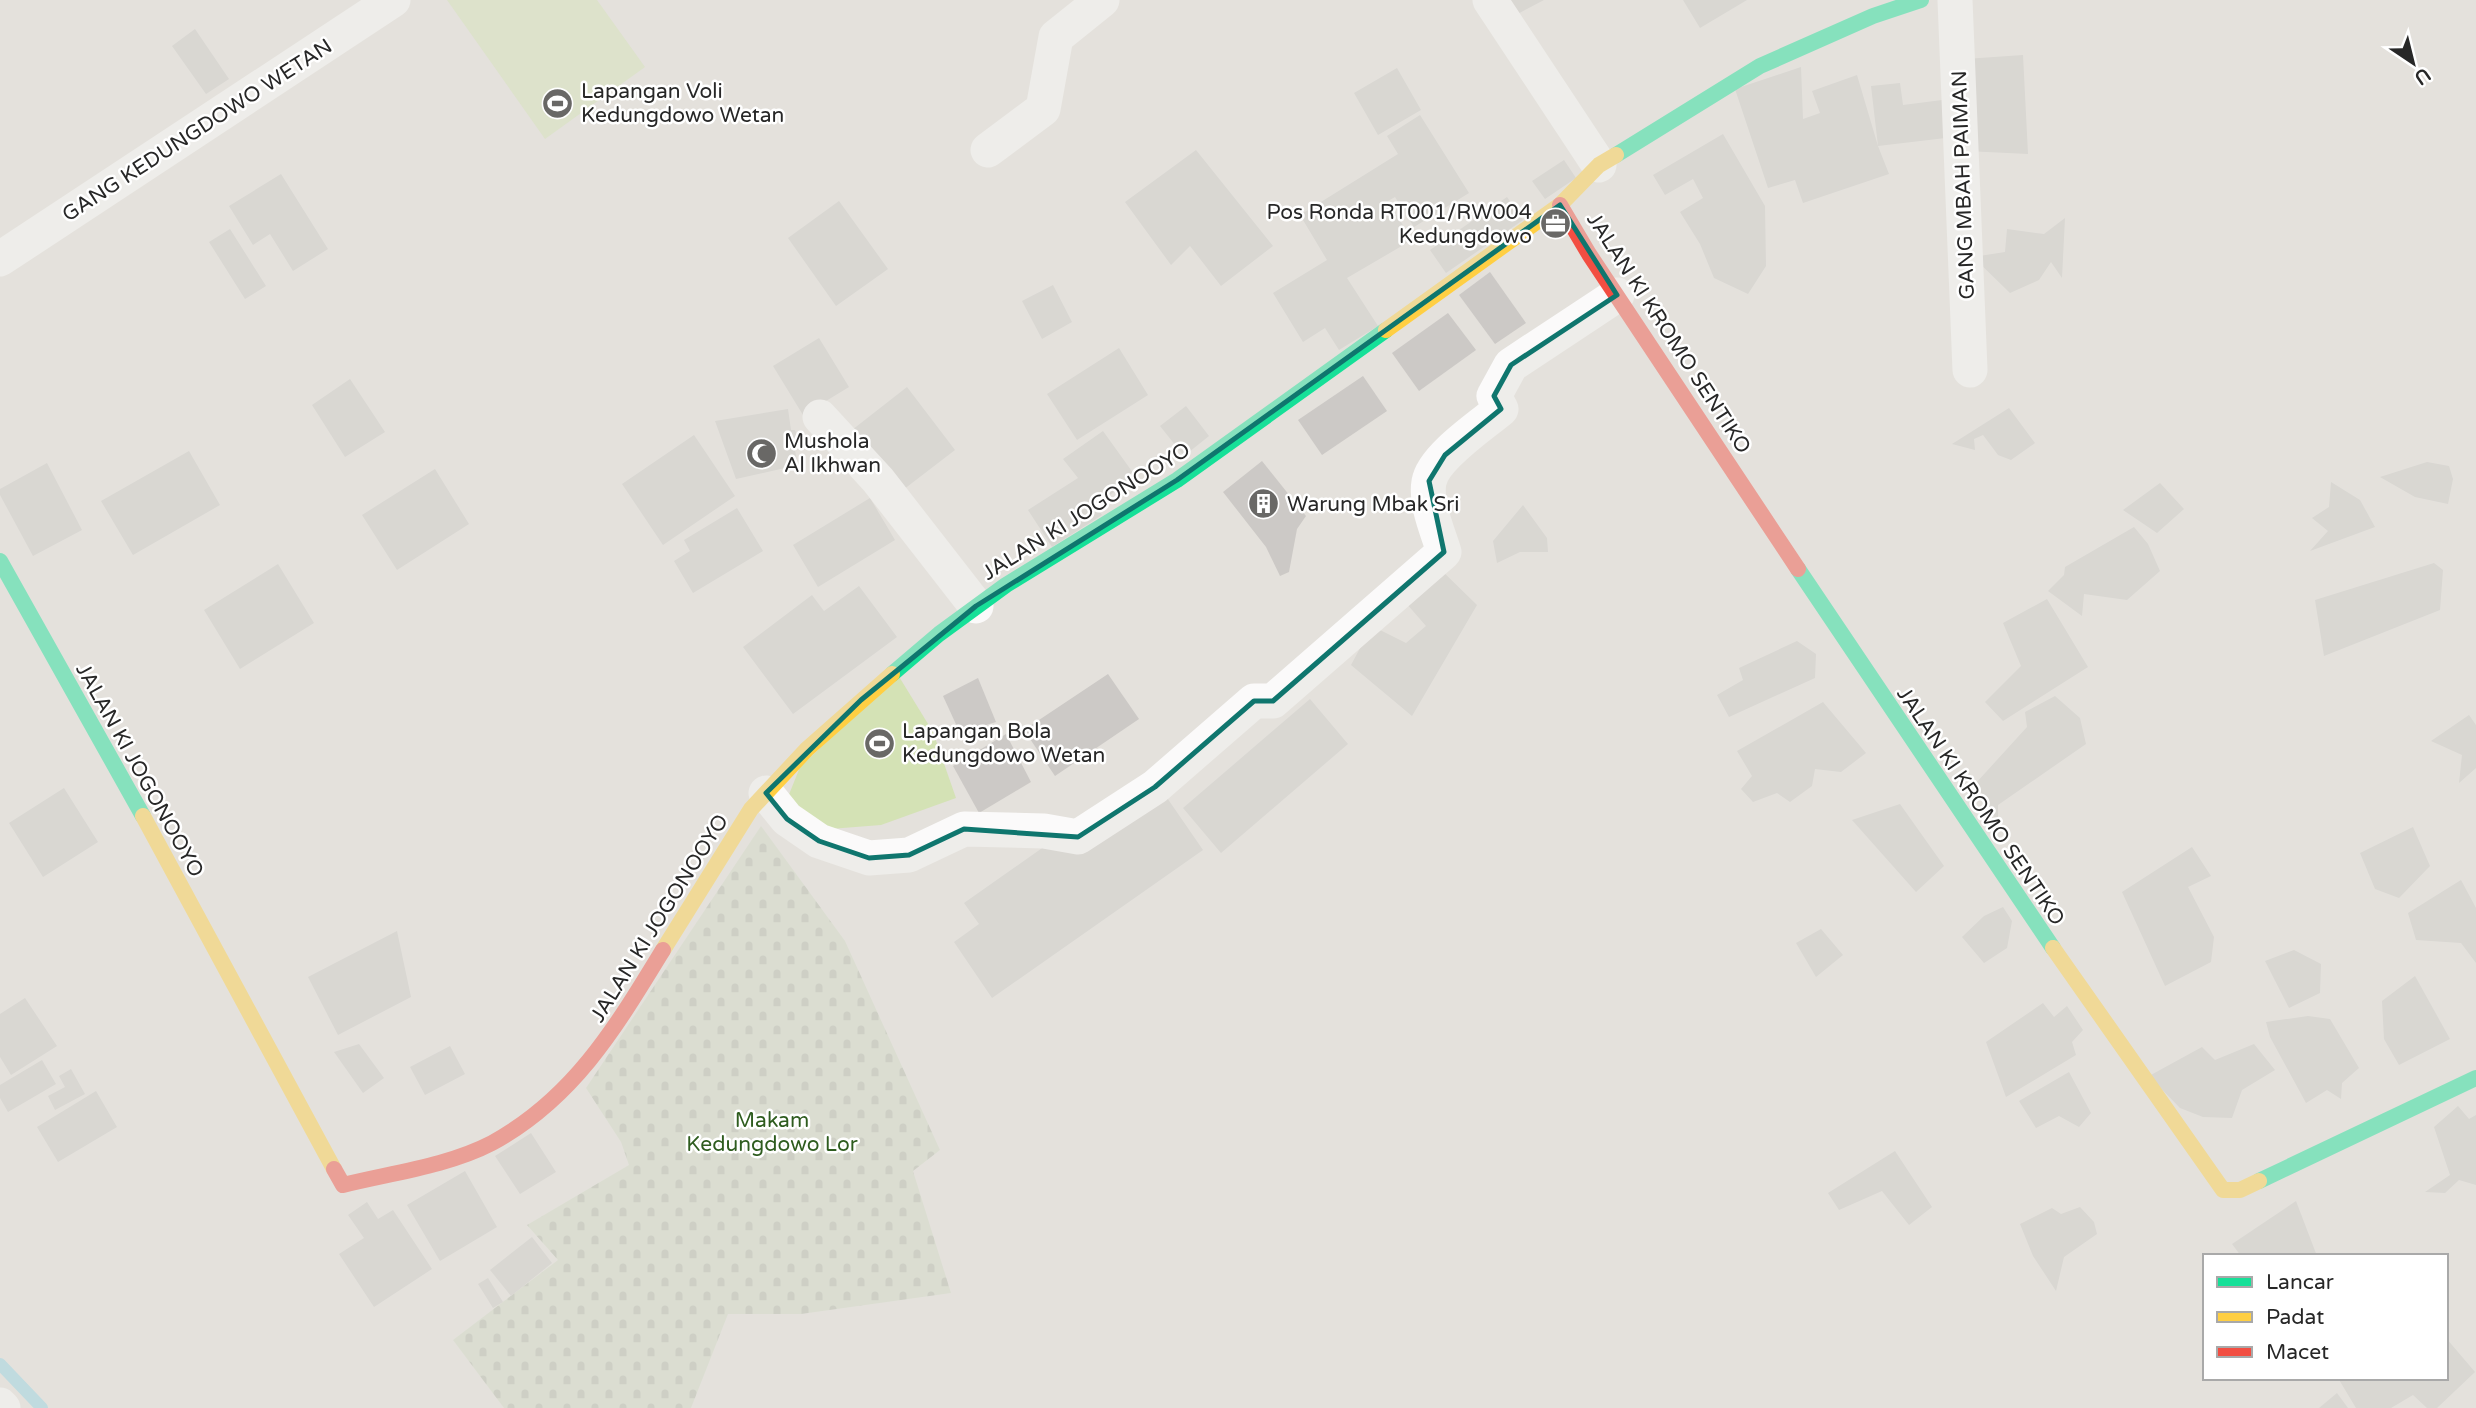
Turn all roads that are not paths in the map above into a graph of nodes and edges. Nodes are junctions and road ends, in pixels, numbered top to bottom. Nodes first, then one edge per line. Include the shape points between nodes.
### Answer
1 (393, 0) edge
2 (1102, 0) edge
3 (1490, 0) edge
4 (1921, 0) edge
5 (1955, 0) edge
6 (988, 150) dead end
7 (1599, 165) junction
8 (1560, 205) junction
9 (0, 259) edge
10 (1617, 295) junction
11 (1970, 370) dead end
12 (820, 417) dead end
13 (0, 561) edge
14 (976, 606) junction
15 (766, 793) junction
16 (2476, 1077) edge

1 - 9 street, GANG KEDUNGDOWO WETAN
2 - 6 street via 1056,37 1043,109
3 - 7 street
4 - 7 street, JALAN KI JOGONOOYO via 1872,16 1760,66
5 - 11 street, GANG MBAH PAIMAN
7 - 8 street, JALAN KI JOGONOOYO
8 - 10 street, JALAN KI KROMO SENTIKO
8 - 14 street, JALAN KI JOGONOOYO via 1189,472
10 - 15 street via 1511,365 1494,396 1501,409 1445,455 1429,481 1444,552 1273,701 1254,701 1155,787 1077,837 964,828 909,855 869,858 819,841 788,819
10 - 16 street, JALAN KI KROMO SENTIKO via 2006,881 2223,1190 2240,1190
12 - 14 street via 878,480
13 - 15 street, JALAN KI JOGONOOYO via 343,1185 441,1161 491,1143 555,1097 608,1040 751,809
14 - 15 street, JALAN KI JOGONOOYO via 807,749

